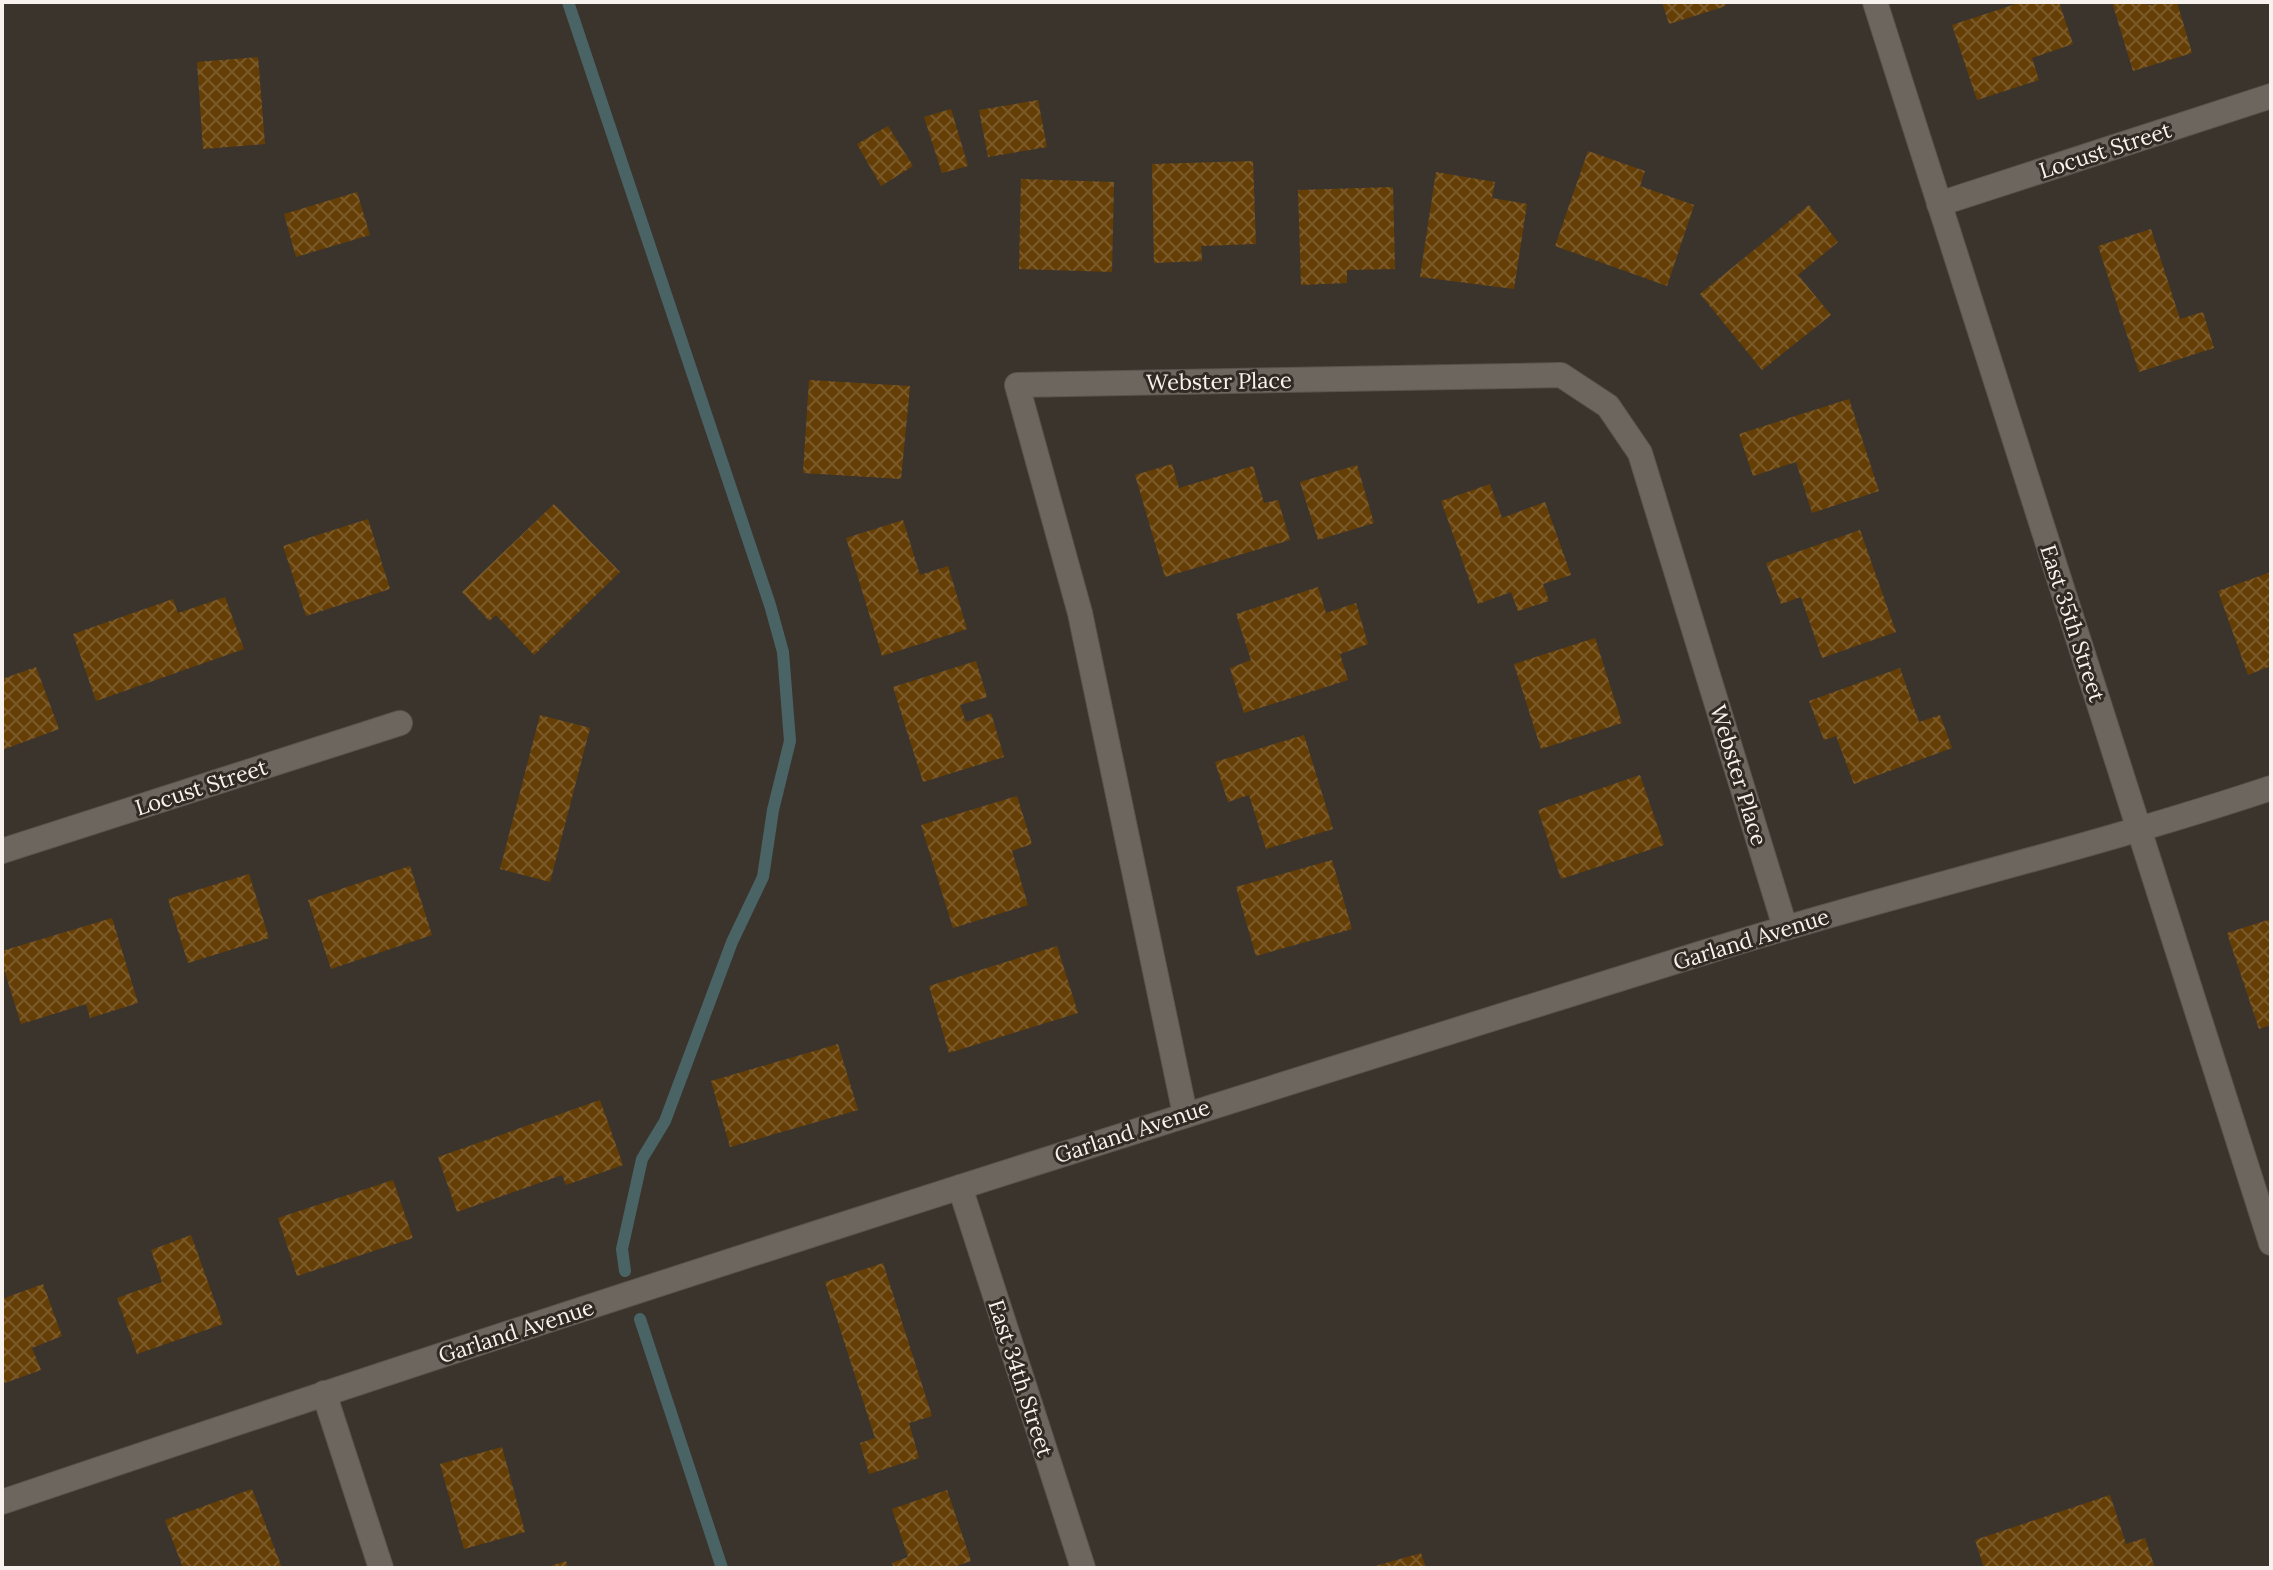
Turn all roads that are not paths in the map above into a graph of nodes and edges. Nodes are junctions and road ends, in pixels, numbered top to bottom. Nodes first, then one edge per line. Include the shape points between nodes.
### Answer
1 (1875, 2) edge
2 (2271, 96) edge
3 (1939, 204) junction
4 (400, 723) dead end
5 (2271, 788) edge
6 (2140, 832) junction
7 (2, 851) edge
8 (1785, 927) junction
9 (1185, 1114) junction
10 (960, 1187) junction
11 (2271, 1243) edge
12 (324, 1393) junction
13 (2, 1502) edge
14 (381, 1568) edge
15 (1083, 1568) edge

1 - 3 street, East 35th Street
2 - 3 street, Locust Street
3 - 6 street, East 35th Street
4 - 7 street, Locust Street
5 - 6 street, Garland Avenue
6 - 8 street, Garland Avenue
6 - 11 street, East 35th Street
8 - 9 street, Garland Avenue
8 - 9 street, Webster Place via 1640,453 1608,406 1561,375 1017,385 1080,613
9 - 10 street, Garland Avenue
10 - 12 street, Garland Avenue
10 - 15 street, East 34th Street
12 - 13 street, Garland Avenue
12 - 14 street

